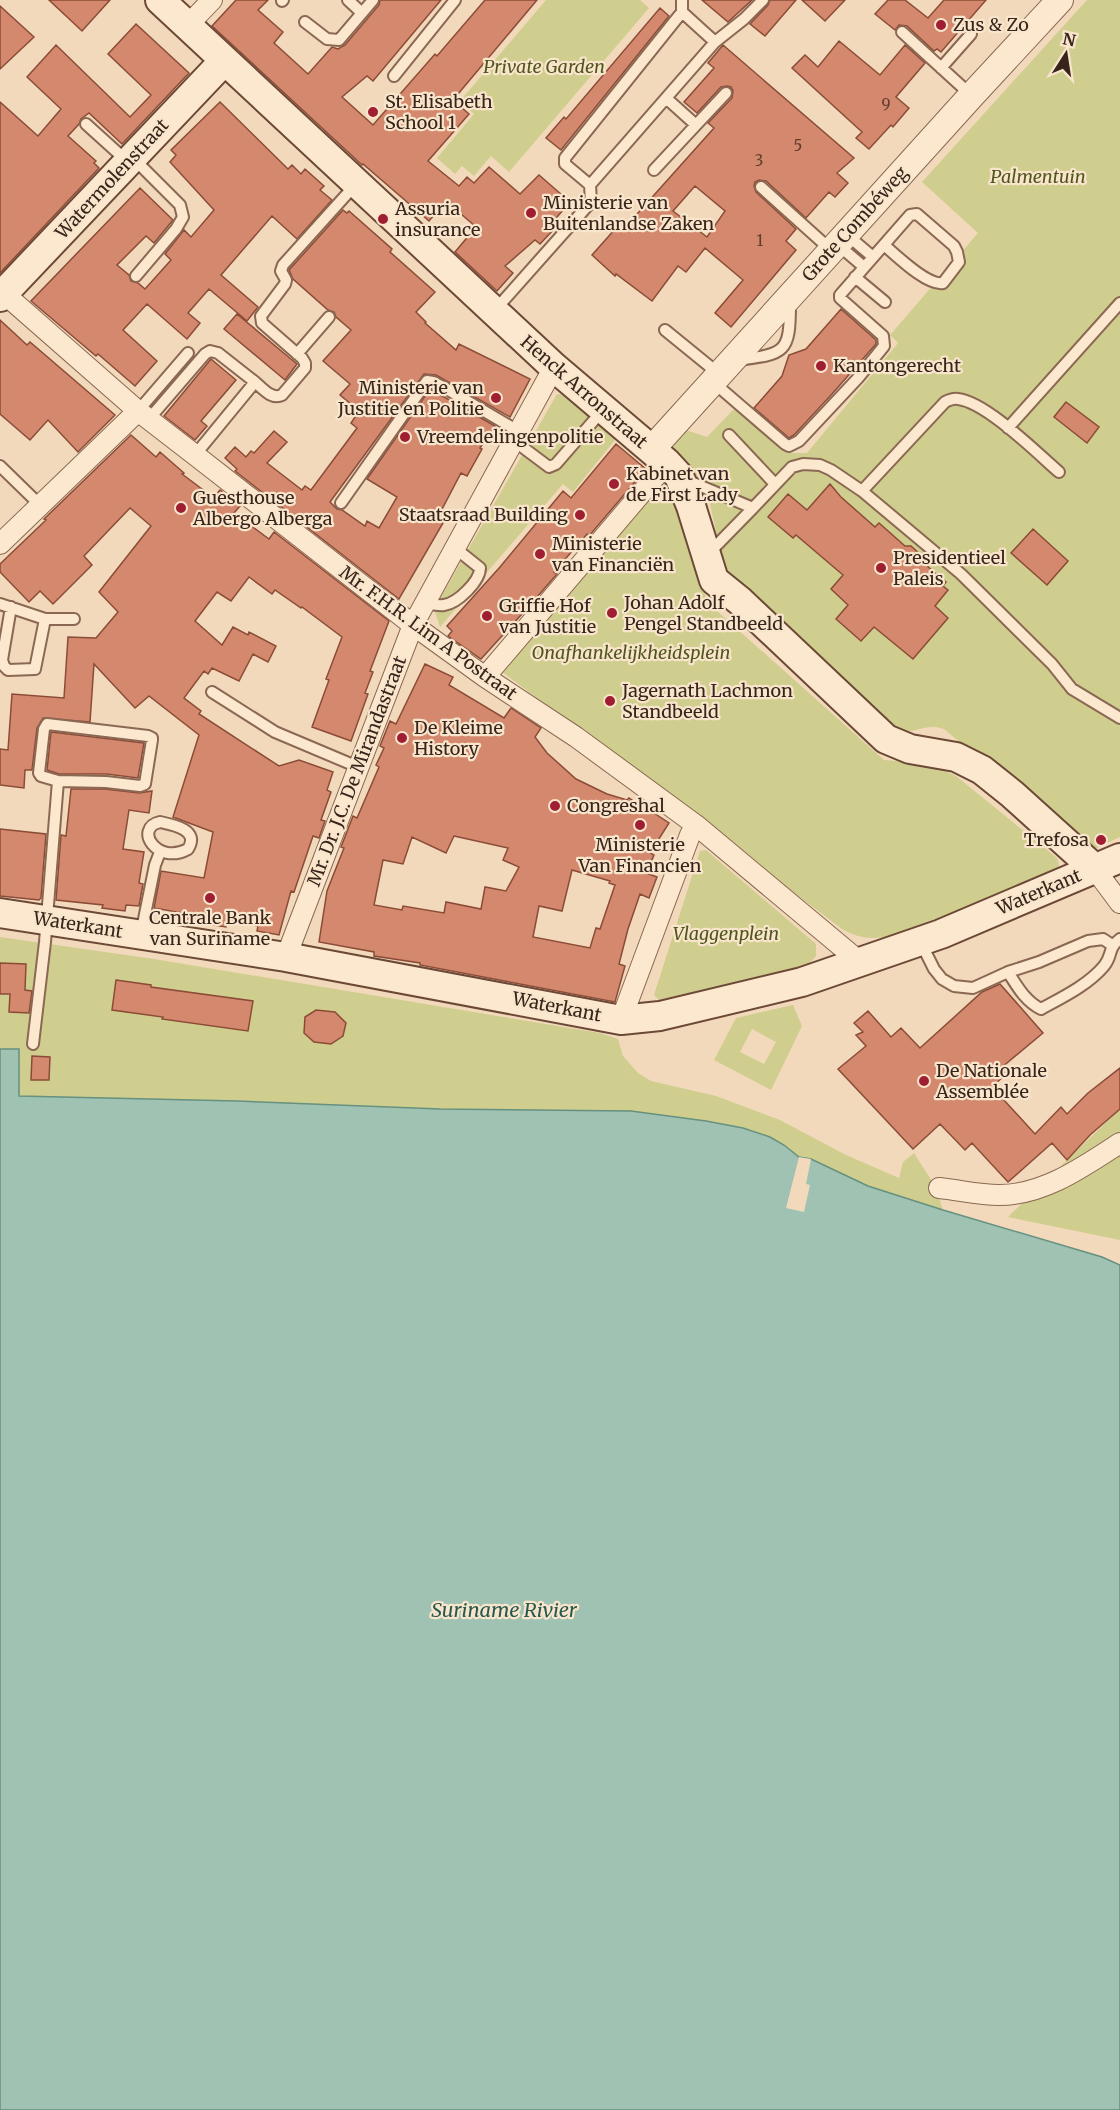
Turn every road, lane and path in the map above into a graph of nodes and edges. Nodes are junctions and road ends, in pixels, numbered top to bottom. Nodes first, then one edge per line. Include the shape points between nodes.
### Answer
1 (160, 0) edge
2 (212, 0) edge
3 (348, 0) edge
4 (373, 0) edge
5 (455, 0) edge
6 (682, 0) edge
7 (763, 0) edge
8 (1060, 0) edge
9 (682, 12) junction
10 (362, 13) junction
11 (305, 22) dead end
12 (187, 26) junction
13 (902, 32) dead end
14 (971, 34) dead end
15 (715, 42) junction
16 (224, 61) junction
17 (941, 68) junction
18 (394, 76) dead end
19 (726, 93) dead end
20 (972, 95) junction
21 (666, 98) junction
22 (86, 124) dead end
23 (696, 125) junction
24 (130, 160) junction
25 (654, 170) dead end
26 (356, 184) junction
27 (590, 184) junction
28 (762, 187) dead end
29 (838, 243) junction
30 (884, 245) junction
31 (873, 257) junction
32 (864, 267) junction
33 (136, 276) dead end
34 (855, 277) junction
35 (1, 294) edge
36 (885, 302) dead end
37 (1120, 303) edge
38 (494, 311) junction
39 (329, 317) dead end
40 (665, 330) dead end
41 (188, 353) dead end
42 (297, 354) junction
43 (554, 367) junction
44 (721, 372) junction
45 (255, 382) junction
46 (604, 410) junction
47 (144, 415) junction
48 (1008, 428) junction
49 (729, 435) dead end
50 (516, 436) junction
51 (195, 455) junction
52 (666, 463) junction
53 (0, 466) edge
54 (1059, 472) dead end
55 (775, 484) junction
56 (862, 491) junction
57 (341, 503) dead end
58 (40, 505) junction
59 (753, 508) junction
60 (2, 537) edge
61 (455, 548) junction
62 (707, 555) junction
63 (424, 603) junction
64 (5, 605) edge
65 (45, 619) junction
66 (74, 619) dead end
67 (413, 625) junction
68 (485, 677) junction
69 (212, 692) dead end
70 (1120, 718) edge
71 (358, 767) junction
72 (58, 780) junction
73 (696, 825) junction
74 (160, 852) dead end
75 (1107, 863) edge
76 (1120, 903) edge
77 (0, 913) edge
78 (46, 919) junction
79 (141, 934) junction
80 (920, 941) junction
81 (1116, 942) edge
82 (286, 957) junction
83 (860, 962) junction
84 (1008, 972) junction
85 (621, 1020) junction
86 (33, 1044) dead end
87 (1120, 1143) edge
88 (939, 1188) dead end

1 - 12 main road, Henck Arronstraat
2 - 12 street
3 - 10 lane
4 - 10 lane
5 - 18 lane
6 - 9 lane
7 - 15 lane
8 - 20 street, Grote Combéweg
9 - 15 lane
9 - 27 lane via 565,158 565,164
10 - 11 lane via 339,40 327,39
12 - 16 main road, Henck Arronstraat
13 - 17 lane
14 - 17 lane
15 - 21 lane
16 - 24 main road, Watermolenstraat
16 - 26 main road, Henck Arronstraat
17 - 20 lane
19 - 23 lane
20 - 29 street, Grote Combéweg
21 - 23 lane
21 - 27 lane
22 - 24 lane
23 - 25 lane
24 - 33 lane via 180,205 183,217
24 - 35 main road, Watermolenstraat
26 - 38 main road, Henck Arronstraat
26 - 42 lane via 283,265 285,284 261,316 262,323
27 - 38 lane via 591,202
28 - 29 lane
29 - 31 lane
29 - 32 lane
29 - 44 street, Grote Combéweg
30 - 30 lane via 910,215 917,214 954,246 959,262 943,283 936,284
30 - 31 lane
31 - 32 lane
32 - 34 lane
34 - 36 lane
34 - 44 lane via 840,298 883,336 884,346 799,441 785,444
35 - 47 street, Mr. F.H.R. Lim A Postraat
37 - 48 lane
38 - 43 main road, Henck Arronstraat
39 - 42 lane
40 - 44 lane
41 - 47 lane
42 - 45 lane via 305,368 282,395 273,397
43 - 46 main road, Henck Arronstraat
43 - 50 street, Mr. Dr. J.C. De Mirandastraat
44 - 52 street, Grote Combéweg
45 - 47 lane via 210,351
45 - 51 lane
46 - 50 lane via 549,467
46 - 52 main road, Henck Arronstraat
47 - 51 street, Mr. F.H.R. Lim A Postraat
47 - 58 street
48 - 54 lane
48 - 56 lane via 976,405 960,399 945,402
49 - 55 lane
50 - 57 lane via 445,388 427,381
50 - 61 street, Mr. Dr. J.C. De Mirandastraat
51 - 67 street, Mr. F.H.R. Lim A Postraat
52 - 59 lane
52 - 62 main road, Henck Arronstraat via 692,506
52 - 68 street
53 - 58 lane
55 - 56 lane via 792,467 820,465
55 - 59 lane
56 - 70 lane via 961,574 1072,689
58 - 60 street
59 - 62 lane
61 - 63 street, Mr. Dr. J.C. De Mirandastraat
61 - 63 lane via 480,568 478,577 451,603
62 - 75 main road, Henck Arronstraat via 714,580 886,739 910,749 956,757 982,770
63 - 67 street, Mr. Dr. J.C. De Mirandastraat
64 - 65 lane
64 - 65 lane via 2,660 8,670 35,669
65 - 66 lane
67 - 68 street, Mr. F.H.R. Lim A Postraat
67 - 71 street, Mr. Dr. J.C. De Mirandastraat
68 - 73 street, Mr. F.H.R. Lim A Postraat via 576,737
69 - 71 lane via 275,732
71 - 82 street, Mr. Dr. J.C. De Mirandastraat
72 - 72 lane via 39,773 44,729 48,724 152,738 142,786
72 - 78 lane
73 - 83 street, Mr. F.H.R. Lim A Postraat
73 - 85 street
74 - 79 lane
75 - 76 street
75 - 80 main road, Waterkant
77 - 78 main road, Waterkant
78 - 79 main road, Waterkant
78 - 86 lane
79 - 82 main road, Waterkant
80 - 83 main road, Waterkant
80 - 84 lane via 934,969 954,986 973,988
81 - 84 lane via 1088,941
81 - 84 lane via 1108,961 1095,976 1041,1009 1032,1005
82 - 85 main road, Waterkant
83 - 85 main road, Waterkant via 802,982 660,1016
87 - 88 street via 1066,1178 1025,1191 999,1195

